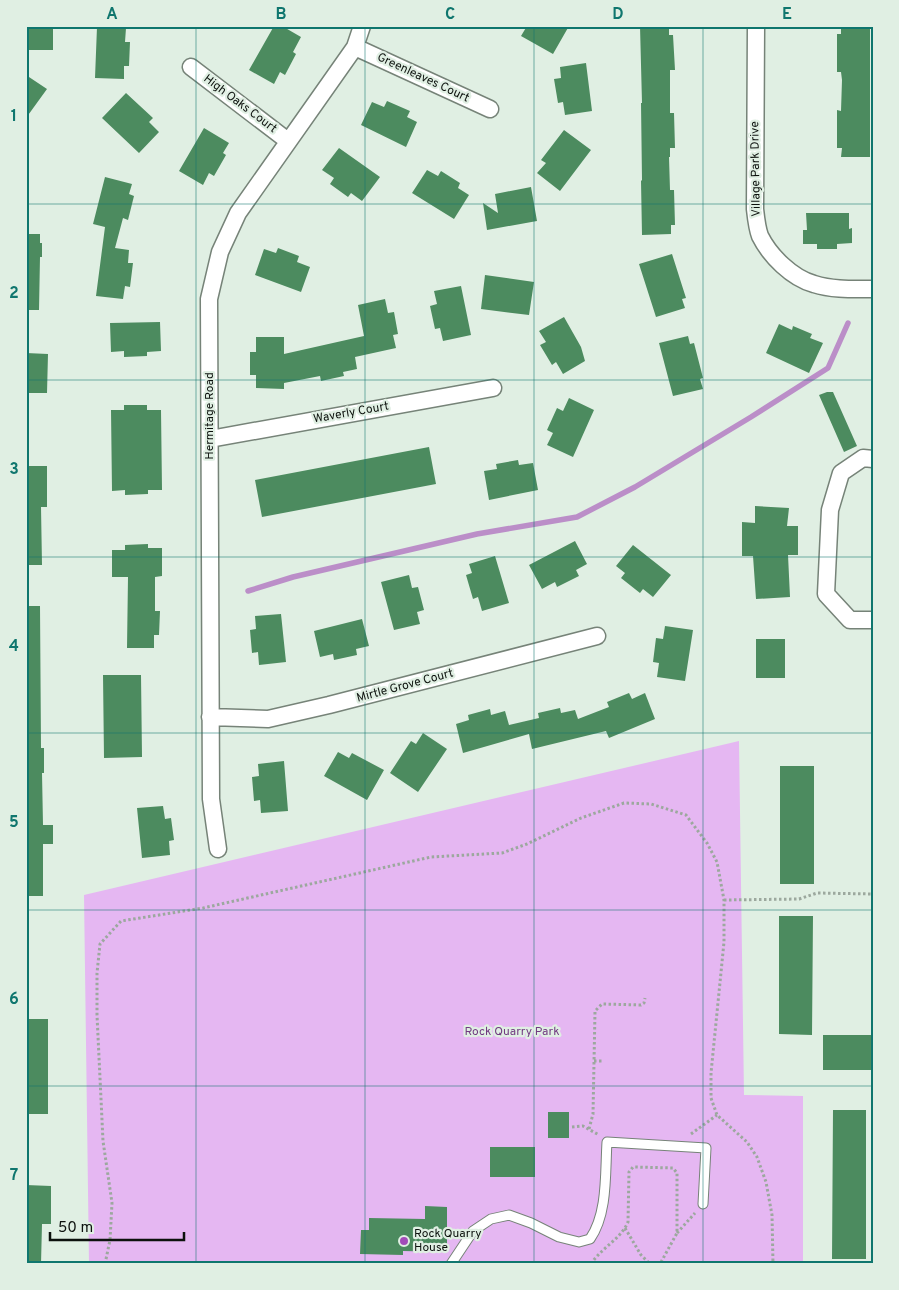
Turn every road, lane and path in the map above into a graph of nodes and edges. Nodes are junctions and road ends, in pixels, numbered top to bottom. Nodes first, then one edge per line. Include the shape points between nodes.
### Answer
1 (362, 26) edge
2 (756, 26) edge
3 (355, 47) junction
4 (191, 67) dead end
5 (490, 109) dead end
6 (288, 141) junction
7 (873, 289) edge
8 (492, 388) dead end
9 (210, 438) junction
10 (873, 458) edge
11 (873, 620) edge
12 (597, 636) dead end
13 (210, 717) junction
14 (218, 849) dead end
15 (873, 894) edge
16 (724, 900) junction
17 (645, 998) dead end
18 (594, 1061) junction
19 (603, 1062) dead end
20 (717, 1115) junction
21 (572, 1127) dead end
22 (589, 1129) junction
23 (607, 1142) junction
24 (678, 1145) junction
25 (703, 1204) joint
26 (626, 1228) junction
27 (677, 1234) junction
28 (105, 1264) edge
29 (451, 1264) edge
30 (591, 1264) edge
31 (650, 1264) edge
32 (660, 1264) edge
33 (773, 1264) edge

1 - 3 street, Hermitage Road
2 - 7 street, Village Park Drive via 755,209 759,235 786,269 813,284 846,290
3 - 5 street, Greenleaves Court
3 - 6 street, Hermitage Road
4 - 6 street, High Oaks Court
6 - 9 street, Hermitage Road via 238,213 220,252 209,299
8 - 9 street, Waverly Court
9 - 13 street, Hermitage Road
10 - 11 street via 863,458 841,473 830,510 826,594 850,620
12 - 13 street, Mirtle Grove Court via 268,719
13 - 14 street, Hermitage Road via 210,799
15 - 16 path via 817,893 799,899
16 - 20 path via 724,942 711,1073 711,1098
16 - 28 path via 717,862 686,815 651,804 624,803 502,853 431,857 203,908 121,922 100,944 97,973 103,1141 112,1203
17 - 18 path via 641,1005 602,1004 597,1007
18 - 19 path
18 - 22 path via 593,1114
20 - 24 path
20 - 33 path via 747,1142 757,1157 772,1215
21 - 22 path
22 - 23 path
23 - 24 lane
23 - 29 lane via 602,1211 598,1228 590,1239 579,1242 559,1237 509,1215 491,1219 473,1231
24 - 25 lane via 706,1148
25 - 27 path
26 - 27 path via 629,1172 633,1167 673,1168 677,1173
26 - 30 path
26 - 31 path
27 - 32 path

